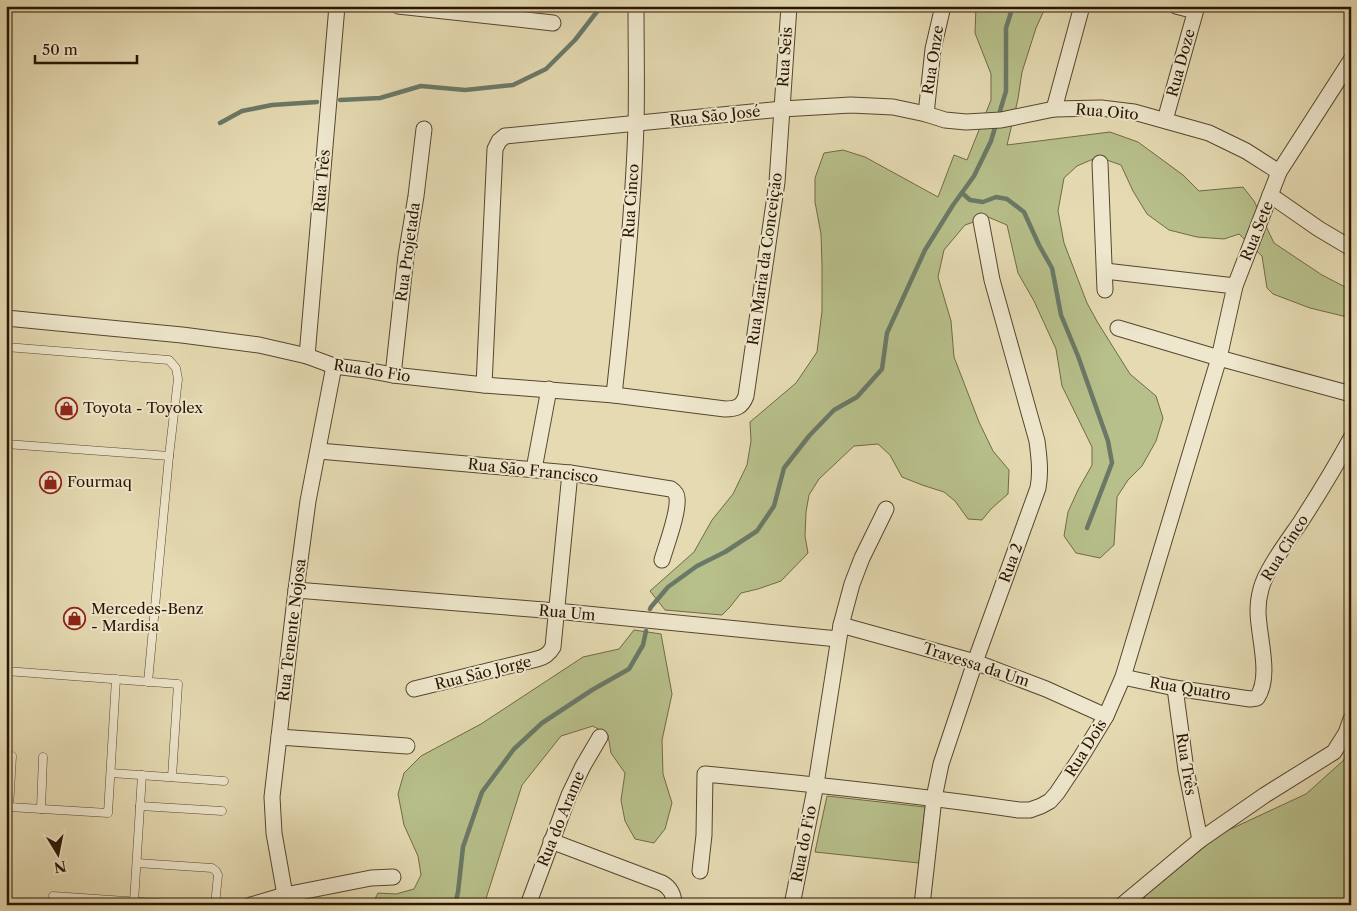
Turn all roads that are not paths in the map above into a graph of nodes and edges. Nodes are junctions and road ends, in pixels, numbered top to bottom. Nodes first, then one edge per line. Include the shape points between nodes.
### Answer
1 (337, 6) edge
2 (398, 6) edge
3 (636, 6) edge
4 (789, 6) edge
5 (943, 6) edge
6 (1082, 6) edge
7 (1176, 6) edge
8 (1196, 9) edge
9 (480, 11) edge
10 (553, 23) dead end
11 (1351, 60) edge
12 (782, 109) junction
13 (1054, 109) junction
14 (926, 114) junction
15 (1165, 120) junction
16 (636, 124) junction
17 (424, 128) dead end
18 (1100, 163) dead end
19 (1279, 172) junction
20 (1270, 195) junction
21 (981, 221) dead end
22 (1351, 248) edge
23 (1105, 271) junction
24 (1235, 286) junction
25 (1106, 290) dead end
26 (6, 318) edge
27 (1118, 328) dead end
28 (6, 348) edge
29 (307, 356) junction
30 (1219, 358) junction
31 (334, 366) junction
32 (393, 376) junction
33 (484, 385) junction
34 (549, 389) junction
35 (1351, 394) edge
36 (614, 395) junction
37 (739, 407) joint
38 (1351, 438) edge
39 (6, 444) edge
40 (319, 450) junction
41 (169, 456) junction
42 (534, 469) junction
43 (570, 473) junction
44 (886, 509) dead end
45 (662, 560) dead end
46 (296, 590) junction
47 (556, 612) junction
48 (840, 632) junction
49 (975, 662) junction
50 (6, 671) edge
51 (1123, 678) junction
52 (116, 679) junction
53 (148, 682) junction
54 (1175, 688) junction
55 (414, 689) dead end
56 (1257, 698) joint
57 (1106, 716) junction
58 (1351, 719) edge
59 (279, 737) junction
60 (600, 737) dead end
61 (407, 746) dead end
62 (12, 756) dead end
63 (43, 757) dead end
64 (110, 773) junction
65 (142, 775) junction
66 (172, 777) junction
67 (224, 781) dead end
68 (816, 784) junction
69 (934, 798) junction
70 (140, 806) junction
71 (40, 809) junction
72 (222, 811) dead end
73 (1200, 840) junction
74 (551, 841) junction
75 (137, 863) junction
76 (700, 871) dead end
77 (393, 877) dead end
78 (285, 894) junction
79 (53, 896) dead end
80 (134, 902) junction
81 (184, 905) edge
82 (215, 905) edge
83 (250, 905) edge
84 (528, 905) edge
85 (674, 905) edge
86 (792, 905) edge
87 (922, 905) edge
88 (1122, 905) edge

1 - 29 street, Rua Três
2 - 9 street
3 - 16 street, Rua Cinco
4 - 12 street, Rua Seis
5 - 14 street, Rua Onze via 933,49
6 - 13 street
7 - 8 street
8 - 15 street, Rua Doze
9 - 10 street
11 - 19 street
12 - 14 street, Rua São José via 858,105 893,107
12 - 16 street, Rua São José
12 - 37 street, Rua Maria da Conceição via 777,182 746,396
13 - 14 street, Rua Oito via 997,120 955,122
13 - 15 street, Rua Oito via 1101,108
15 - 19 street, Rua Oito via 1209,133 1246,150
16 - 33 street, Rua São José via 505,136 499,141 495,149
16 - 36 street, Rua Cinco
17 - 32 street, Rua Projetada
18 - 23 street
19 - 20 street
20 - 22 street, Rua Sete
20 - 24 street, Rua Sete
21 - 49 street, Rua 2 via 992,280 1037,441 1040,475
23 - 24 street
23 - 25 street
24 - 30 street, Rua Sete
26 - 29 street, Rua do Fio via 182,335
27 - 30 street
28 - 41 lane via 168,360 176,368 178,379
29 - 31 street, Rua do Fio
30 - 35 street
30 - 51 street, Rua Dois
31 - 32 street, Rua do Fio
31 - 40 street, Rua Tenente Nojosa
32 - 33 street, Rua do Fio
33 - 34 street, Rua do Fio
34 - 36 street, Rua do Fio
34 - 42 street
36 - 37 street, Rua do Fio via 725,409
38 - 56 street, Rua Cinco via 1261,587 1258,612 1263,681
39 - 41 lane
40 - 42 street, Rua São Francisco
40 - 46 street, Rua Tenente Nojosa via 308,501
41 - 53 lane
42 - 43 street, Rua São Francisco
43 - 45 street, Rua São Francisco via 674,491 678,499 676,511
43 - 47 street, Rua São Jorge
44 - 48 street via 852,584
46 - 47 street, Rua Um
46 - 59 street, Rua Tenente Nojosa
47 - 48 street, Rua Um
47 - 55 street, Rua São Jorge via 553,647 545,657
48 - 49 street, Travessa da Um
48 - 68 street
49 - 57 street, Travessa da Um
49 - 69 street, Rua 2 via 941,764
50 - 52 lane
51 - 54 street, Rua Quatro
51 - 57 street, Rua Dois
52 - 53 lane
52 - 64 lane
53 - 66 lane via 178,684
54 - 56 street, Rua Quatro
54 - 73 street, Rua Três
57 - 69 street, Rua Dois via 1057,793 1041,806 1019,810
58 - 73 street via 1334,752 1265,794
59 - 61 street
59 - 78 street, Rua Tenente Nojosa via 272,797 274,833
60 - 74 street, Rua do Arame via 569,795
62 - 71 lane via 9,807
63 - 71 lane
64 - 65 lane
64 - 71 lane via 108,813
65 - 66 lane
65 - 70 lane
66 - 67 lane
68 - 69 street, Rua Dois
68 - 76 street, Rua Dois via 705,774
68 - 86 street, Rua do Fio
69 - 87 street, Rua 2
70 - 72 lane
70 - 75 lane
73 - 88 street
74 - 84 street, Rua do Arame
74 - 85 street via 668,886
75 - 80 lane
75 - 82 lane via 212,868 218,875
77 - 78 street
78 - 83 street
79 - 80 lane
80 - 81 lane

